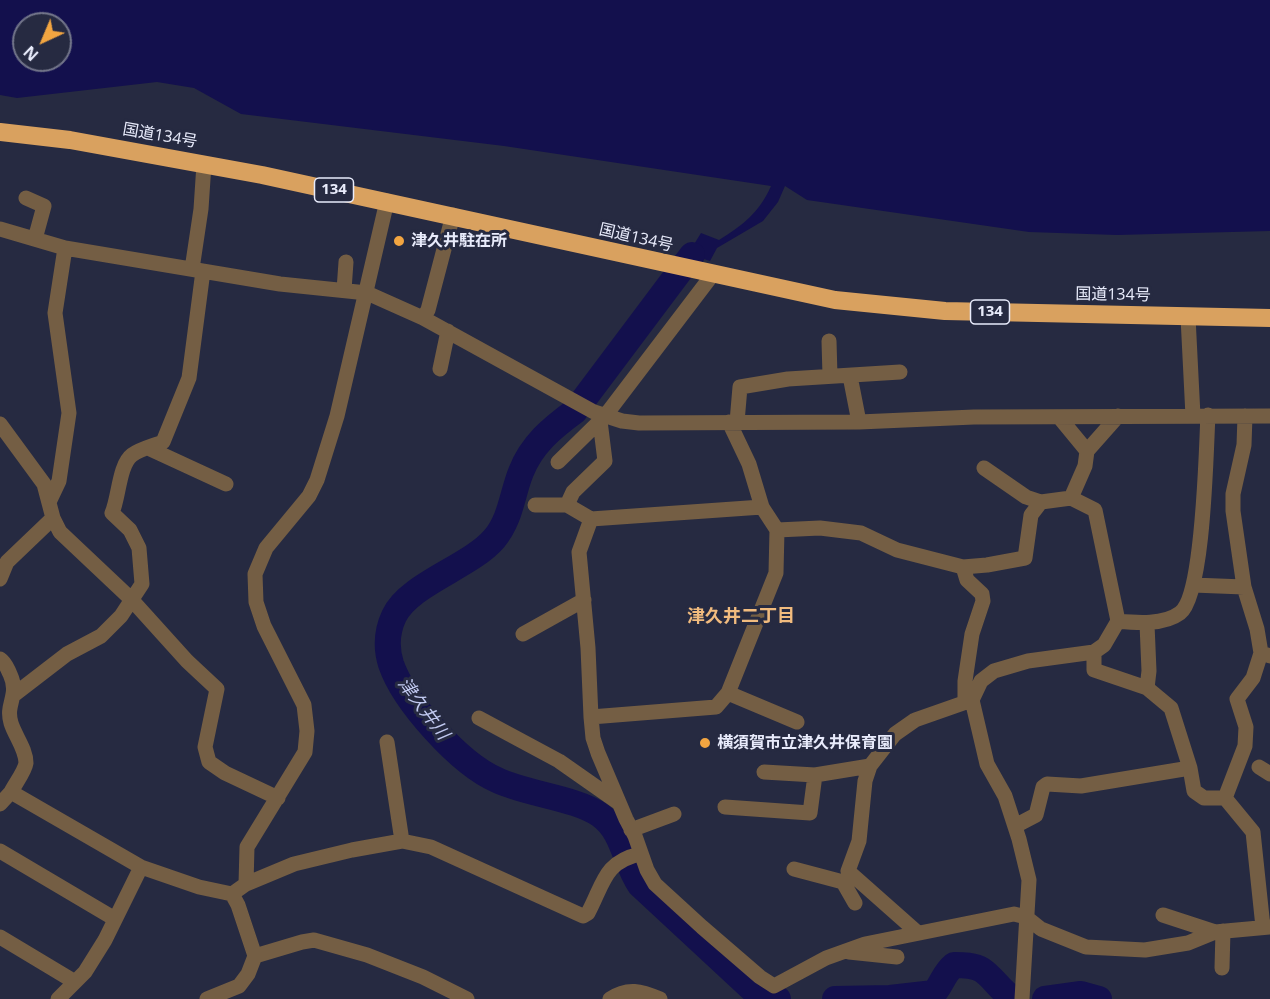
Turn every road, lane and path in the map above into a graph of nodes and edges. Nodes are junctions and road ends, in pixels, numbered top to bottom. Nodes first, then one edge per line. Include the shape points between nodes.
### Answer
1 (0, 132) edge
2 (204, 164) junction
3 (26, 198) dead end
4 (387, 201) junction
5 (453, 215) junction
6 (0, 229) edge
7 (36, 239) junction
8 (65, 248) junction
9 (346, 262) dead end
10 (197, 270) junction
11 (713, 274) junction
12 (344, 291) junction
13 (367, 292) junction
14 (1188, 317) junction
15 (423, 318) junction
16 (1270, 318) edge
17 (448, 331) junction
18 (829, 341) dead end
19 (440, 369) dead end
20 (900, 372) dead end
21 (830, 376) junction
22 (850, 376) junction
23 (600, 416) junction
24 (1118, 416) junction
25 (1201, 416) junction
26 (1245, 416) junction
27 (1270, 416) edge
28 (1059, 417) junction
29 (733, 422) junction
30 (859, 422) junction
31 (0, 424) edge
32 (148, 448) junction
33 (1087, 451) junction
34 (558, 462) dead end
35 (984, 468) dead end
36 (226, 484) dead end
37 (1071, 498) junction
38 (50, 500) junction
39 (1041, 502) junction
40 (535, 505) dead end
41 (567, 505) junction
42 (762, 507) junction
43 (53, 518) junction
44 (591, 519) junction
45 (777, 530) junction
46 (963, 567) junction
47 (0, 579) edge
48 (1193, 585) junction
49 (1244, 587) junction
50 (131, 600) junction
51 (584, 600) junction
52 (1118, 621) junction
53 (1148, 624) junction
54 (523, 634) dead end
55 (1094, 652) junction
56 (1265, 655) edge
57 (0, 659) edge
58 (1147, 688) junction
59 (728, 693) junction
60 (15, 694) junction
61 (969, 701) junction
62 (591, 717) junction
63 (479, 718) dead end
64 (797, 722) dead end
65 (387, 742) dead end
66 (870, 766) junction
67 (1190, 768) junction
68 (764, 772) dead end
69 (815, 775) junction
70 (11, 792) junction
71 (278, 798) junction
72 (1225, 798) junction
73 (619, 803) junction
74 (0, 804) edge
75 (725, 807) dead end
76 (674, 814) dead end
77 (1015, 826) junction
78 (631, 830) junction
79 (402, 841) junction
80 (0, 851) edge
81 (637, 854) junction
82 (141, 867) junction
83 (794, 869) dead end
84 (848, 879) junction
85 (246, 884) junction
86 (232, 894) junction
87 (855, 903) dead end
88 (1163, 915) dead end
89 (1026, 917) junction
90 (115, 919) junction
91 (1266, 927) edge
92 (1219, 932) junction
93 (918, 933) junction
94 (0, 937) edge
95 (843, 951) junction
96 (255, 956) junction
97 (897, 957) dead end
98 (1222, 968) dead end
99 (75, 982) junction
100 (774, 992) edge
101 (1023, 996) edge
102 (58, 999) edge
103 (207, 999) edge
104 (467, 999) edge
105 (610, 999) edge
106 (660, 999) edge

1 - 2 highway, 国道134号 / 134
2 - 4 highway, 国道134号 / 134
2 - 10 street
3 - 7 street via 44,206
4 - 5 highway, 国道134号 / 134
4 - 13 street
5 - 11 highway, 国道134号 / 134
5 - 15 street
6 - 7 street
7 - 8 street
8 - 10 street
8 - 38 street via 55,313 69,413 59,481
9 - 12 street
10 - 12 street
10 - 32 street via 189,378 163,442
11 - 14 highway, 国道134号 / 134 via 835,300 945,311
11 - 23 street
12 - 13 street
13 - 15 street
13 - 71 street via 337,416 316,480 309,496 266,548 255,574 256,602 304,705 307,731 305,752
14 - 16 highway, 国道134号 / 134
14 - 25 street
15 - 17 street
17 - 19 street
17 - 23 street
18 - 21 street
20 - 22 street
21 - 22 street
21 - 29 street via 740,387
22 - 30 street
23 - 29 street via 639,423
23 - 34 street
23 - 41 street via 605,461 573,492
24 - 25 street
24 - 28 street
24 - 33 street
25 - 26 street
25 - 48 street via 1203,506
26 - 27 street
26 - 49 street via 1244,445 1233,494
28 - 30 street
28 - 33 street
29 - 30 street
29 - 42 street
31 - 38 street via 31,464
32 - 36 street
32 - 50 street via 133,454 125,463 112,513 130,530 139,548 142,584
33 - 37 street
35 - 39 street via 1026,497
37 - 39 street
37 - 52 street via 1095,510
38 - 43 street
39 - 46 street via 1031,515 1025,558
40 - 41 street
41 - 44 street
42 - 44 street
42 - 45 street
43 - 47 street via 7,562
43 - 50 street via 60,532
44 - 51 street via 579,552
45 - 46 street via 820,528 861,533 897,550
45 - 59 street via 776,573
46 - 61 street via 967,580 982,594 983,601 972,634 965,681
48 - 49 street
48 - 53 street via 1180,613
49 - 56 street
50 - 60 street via 101,636 67,654
50 - 71 street via 217,689 205,747 209,762
51 - 54 street
51 - 62 street
52 - 53 street
52 - 55 street via 1104,645
53 - 58 street
55 - 58 street via 1094,670
55 - 61 street via 1028,660 994,671 981,681
56 - 72 street via 1237,699 1246,727 1245,746
57 - 60 street via 15,685
58 - 67 street via 1171,708
59 - 62 street via 716,707
59 - 64 street
60 - 70 street via 8,710 26,764
61 - 66 street via 915,720 894,734
61 - 77 street via 987,764 1005,796
62 - 73 street via 593,738
63 - 73 street via 559,761
65 - 79 street
66 - 69 street
66 - 84 street via 859,841
67 - 72 street via 1194,791 1204,798
67 - 77 street via 1081,786 1047,784 1042,787 1036,815
68 - 69 street
69 - 75 street via 810,813
70 - 74 street
70 - 82 street
71 - 85 street via 247,848
72 - 91 street via 1253,832
73 - 78 street
76 - 78 street
77 - 89 street via 1029,880
78 - 81 street
79 - 81 street via 431,847 583,916 609,869 618,860
79 - 85 street via 294,864
80 - 90 street
81 - 100 street via 664,893
82 - 86 street
82 - 90 street
83 - 84 street
84 - 87 street
84 - 93 street
85 - 86 street
86 - 96 street
88 - 92 street
89 - 92 street via 1041,928 1086,947 1145,950 1188,943
89 - 93 street via 1014,914
89 - 101 street
90 - 99 street via 85,972
91 - 92 street
92 - 98 street
93 - 95 street
94 - 99 street
95 - 97 street
95 - 100 street
96 - 103 street via 238,986
96 - 104 street via 314,940 367,955
99 - 102 street
105 - 106 street via 632,990

